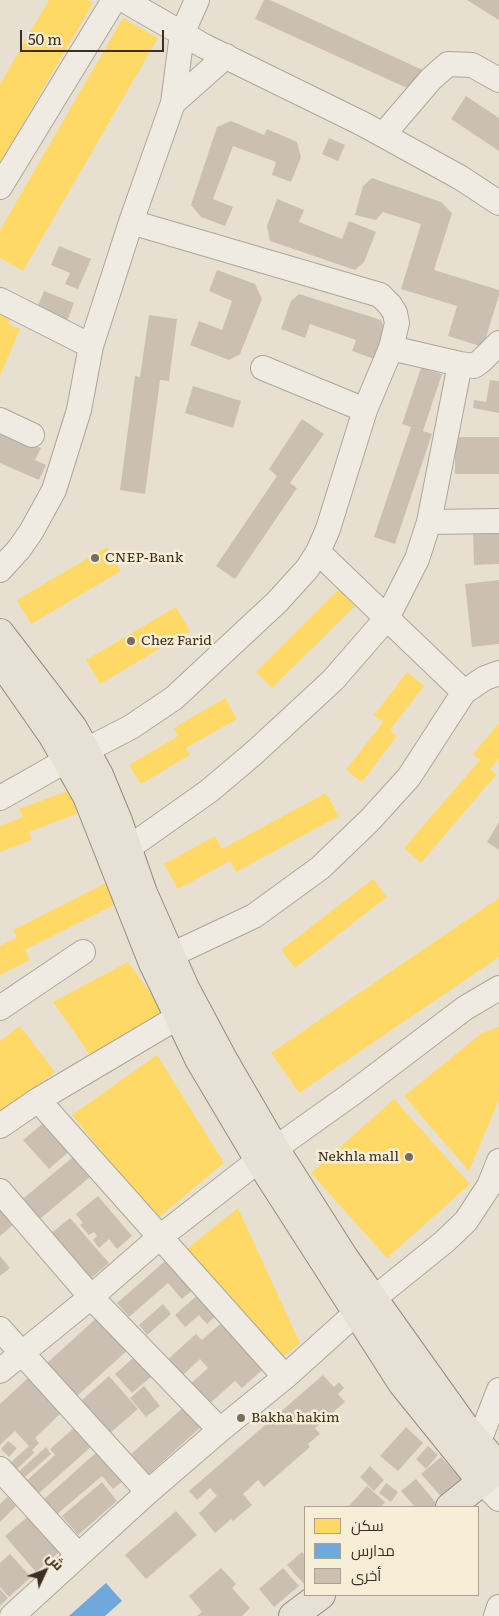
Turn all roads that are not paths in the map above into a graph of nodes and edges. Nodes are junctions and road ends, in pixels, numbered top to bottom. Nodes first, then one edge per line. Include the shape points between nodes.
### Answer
1 (114, 0) edge
2 (124, 0) edge
3 (197, 0) edge
4 (182, 34) junction
5 (226, 56) junction
6 (499, 80) edge
7 (173, 102) junction
8 (383, 135) junction
9 (0, 187) edge
10 (499, 203) edge
11 (131, 222) junction
12 (0, 300) edge
13 (499, 344) edge
14 (91, 346) junction
15 (391, 348) junction
16 (460, 364) junction
17 (263, 368) dead end
18 (366, 410) junction
19 (0, 420) edge
20 (32, 435) dead end
21 (499, 521) edge
22 (429, 522) junction
23 (318, 552) junction
24 (0, 570) edge
25 (386, 618) junction
26 (0, 633) edge
27 (0, 660) edge
28 (499, 673) edge
29 (464, 692) junction
30 (76, 756) junction
31 (0, 798) edge
32 (128, 849) junction
33 (84, 952) dead end
34 (162, 959) junction
35 (499, 988) edge
36 (0, 1008) edge
37 (186, 1012) junction
38 (38, 1100) junction
39 (0, 1126) edge
40 (267, 1154) junction
41 (499, 1161) edge
42 (0, 1191) edge
43 (160, 1237) junction
44 (91, 1297) junction
45 (365, 1306) junction
46 (0, 1329) edge
47 (21, 1354) junction
48 (0, 1371) edge
49 (285, 1377) junction
50 (499, 1390) edge
51 (220, 1430) junction
52 (478, 1444) junction
53 (0, 1469) edge
54 (495, 1479) edge
55 (148, 1492) junction
56 (452, 1506) edge
57 (78, 1555) junction
58 (499, 1606) edge
59 (12, 1616) edge
60 (496, 1616) edge

1 - 9 street
2 - 4 street
3 - 4 street
4 - 5 street
4 - 7 street
5 - 7 street
5 - 8 street
6 - 8 street via 472,65 448,64
7 - 11 street
8 - 10 street
11 - 14 street
11 - 15 street via 380,295 395,313 397,323
12 - 14 street
13 - 16 street via 477,364
14 - 24 street via 79,410 54,490 31,532
15 - 16 street
15 - 18 street
16 - 22 street
17 - 18 street
18 - 23 street
19 - 20 street
21 - 22 street
22 - 25 street via 417,559
23 - 25 street
23 - 30 street via 277,602 174,698 131,727
25 - 29 street
25 - 32 street via 333,680 254,754 209,792
26 - 30 main road via 73,728
27 - 30 main road via 53,736
28 - 29 street
29 - 34 street via 409,776 370,820 320,868 254,916
30 - 31 street
30 - 32 main road via 99,775
30 - 34 main road via 87,796
32 - 34 main road
33 - 36 street
34 - 37 main road via 185,988
35 - 40 street via 465,1008
37 - 38 street
37 - 40 main road via 224,1061
38 - 39 street
38 - 43 street
40 - 43 street
40 - 45 main road via 345,1259
41 - 45 street via 466,1221
42 - 44 street
43 - 44 street
43 - 49 street
44 - 47 street
44 - 51 street
45 - 49 street
45 - 52 main road
45 - 54 main road via 402,1383
46 - 47 street
47 - 48 street
47 - 55 street
49 - 51 street
50 - 52 street
51 - 55 street
52 - 54 main road
53 - 57 street
54 - 56 main road
55 - 57 street
57 - 59 street
58 - 60 street

